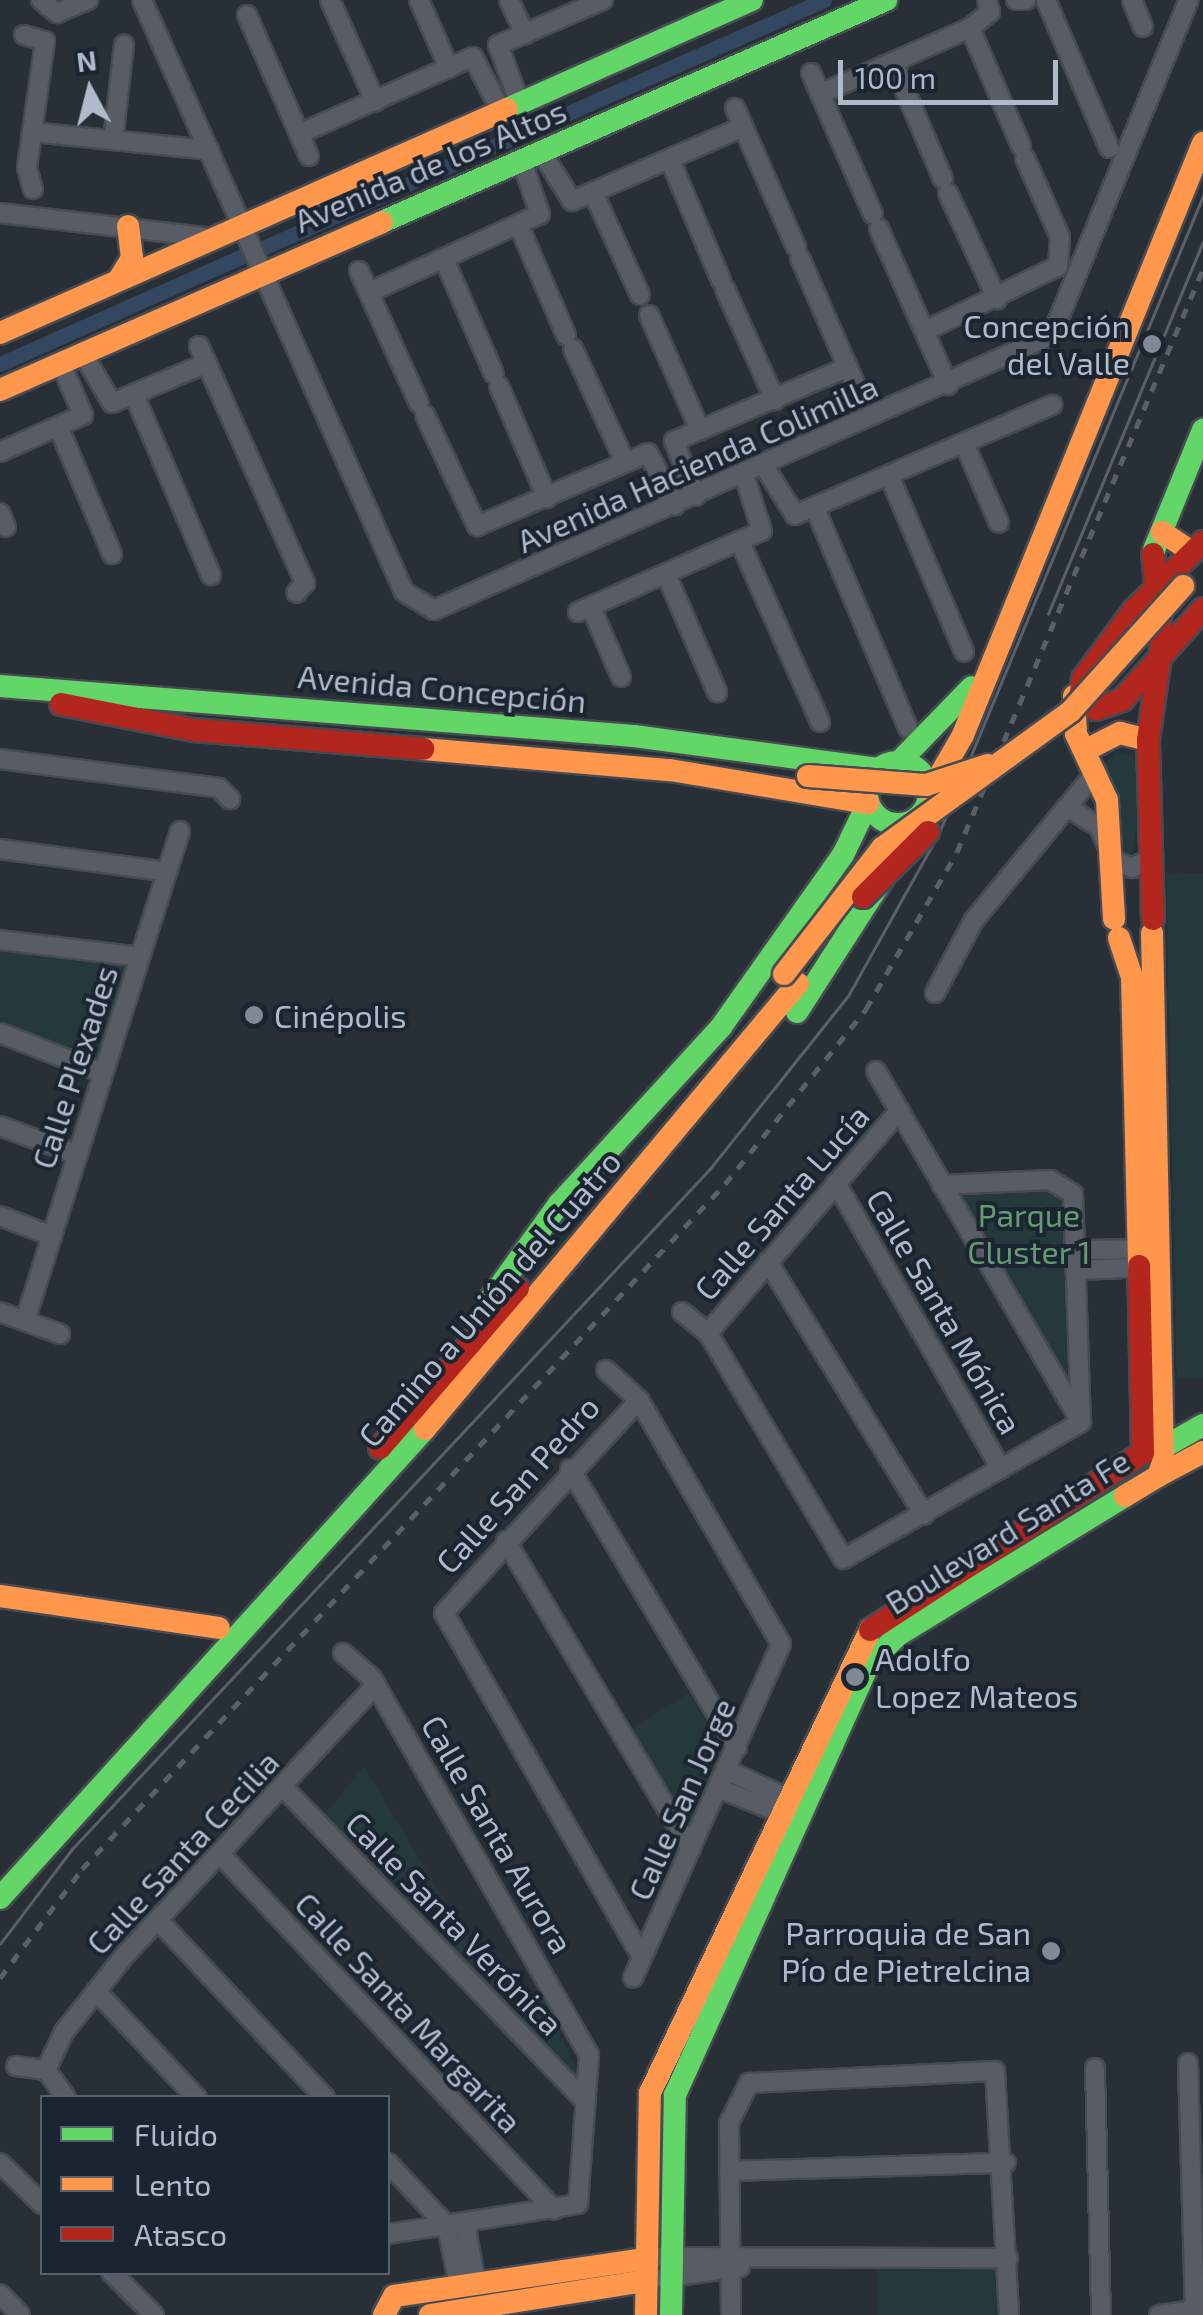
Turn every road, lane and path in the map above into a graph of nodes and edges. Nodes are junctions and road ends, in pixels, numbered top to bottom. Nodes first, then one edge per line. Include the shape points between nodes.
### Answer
1 (41, 0) edge
2 (88, 0) edge
3 (142, 0) edge
4 (330, 0) edge
5 (419, 0) edge
6 (509, 0) edge
7 (752, 0) edge
8 (886, 0) edge
9 (988, 0) edge
10 (1016, 0) edge
11 (1026, 0) edge
12 (1046, 0) edge
13 (1132, 0) edge
14 (1189, 0) edge
15 (600, 1) edge
16 (243, 8) edge
17 (1143, 27) dead end
18 (970, 28) junction
19 (525, 34) junction
20 (24, 35) dead end
21 (124, 45) dead end
22 (893, 62) junction
23 (448, 68) junction
24 (811, 73) dead end
25 (820, 94) junction
26 (375, 100) junction
27 (510, 107) junction
28 (735, 108) dead end
29 (744, 128) junction
30 (32, 132) junction
31 (300, 134) junction
32 (113, 140) junction
33 (1203, 143) edge
34 (1108, 148) dead end
35 (208, 150) junction
36 (309, 156) dead end
37 (532, 157) junction
38 (670, 160) junction
39 (33, 189) dead end
40 (593, 192) junction
41 (0, 213) edge
42 (128, 226) junction
43 (242, 226) junction
44 (519, 226) junction
45 (204, 237) junction
46 (444, 259) junction
47 (359, 271) dead end
48 (264, 273) junction
49 (119, 280) junction
50 (370, 292) junction
51 (640, 295) dead end
52 (997, 299) junction
53 (649, 315) dead end
54 (925, 331) junction
55 (0, 333) edge
56 (72, 359) junction
57 (848, 367) junction
58 (948, 386) junction
59 (0, 390) edge
60 (858, 391) dead end
61 (134, 394) junction
62 (774, 400) junction
63 (1052, 404) dead end
64 (59, 428) junction
65 (700, 430) junction
66 (1203, 430) edge
67 (964, 442) junction
68 (0, 452) edge
69 (625, 462) junction
70 (764, 466) junction
71 (744, 475) junction
72 (889, 475) junction
73 (696, 496) junction
74 (547, 498) junction
75 (675, 506) junction
76 (814, 508) junction
77 (999, 523) dead end
78 (740, 542) junction
79 (1157, 543) junction
80 (1199, 553) edge
81 (112, 554) dead end
82 (211, 574) dead end
83 (666, 574) junction
84 (1152, 588) junction
85 (296, 593) dead end
86 (1196, 596) edge
87 (1134, 610) junction
88 (964, 652) dead end
89 (992, 652) junction
90 (1156, 665) junction
91 (621, 677) dead end
92 (1078, 687) junction
93 (6, 691) edge
94 (717, 692) dead end
95 (820, 722) dead end
96 (908, 728) dead end
97 (1148, 740) junction
98 (0, 759) edge
99 (1092, 761) junction
100 (992, 763) junction
101 (889, 765) junction
102 (930, 792) junction
103 (230, 799) dead end
104 (868, 803) junction
105 (1068, 807) junction
106 (919, 817) junction
107 (180, 831) dead end
108 (0, 849) edge
109 (1150, 859) junction
110 (1113, 860) junction
111 (167, 872) junction
112 (1152, 926) junction
113 (1116, 928) junction
114 (0, 940) edge
115 (140, 957) junction
116 (791, 978) junction
117 (935, 993) dead end
118 (0, 1033) edge
119 (876, 1072) dead end
120 (104, 1073) junction
121 (899, 1111) junction
122 (0, 1126) edge
123 (78, 1155) junction
124 (836, 1184) junction
125 (942, 1185) junction
126 (0, 1216) edge
127 (52, 1236) junction
128 (1079, 1250) junction
129 (1148, 1258) junction
130 (768, 1262) junction
131 (1080, 1270) junction
132 (0, 1312) edge
133 (682, 1312) dead end
134 (25, 1321) junction
135 (708, 1333) junction
136 (60, 1334) dead end
137 (494, 1352) junction
138 (606, 1370) dead end
139 (437, 1385) junction
140 (639, 1400) junction
141 (1081, 1422) junction
142 (1203, 1426) edge
143 (1164, 1447) junction
144 (1203, 1452) edge
145 (570, 1469) junction
146 (1002, 1470) junction
147 (1158, 1476) junction
148 (924, 1515) junction
149 (506, 1541) junction
150 (0, 1596) edge
151 (444, 1613) joint
152 (218, 1628) junction
153 (344, 1653) dead end
154 (376, 1685) junction
155 (737, 1748) junction
156 (726, 1770) junction
157 (283, 1787) junction
158 (718, 1788) junction
159 (793, 1809) junction
160 (691, 1849) junction
161 (220, 1854) junction
162 (0, 1869) edge
163 (0, 1898) edge
164 (158, 1920) junction
165 (642, 1957) junction
166 (633, 1978) dead end
167 (96, 1991) junction
168 (1188, 2062) dead end
169 (16, 2066) dead end
170 (1095, 2068) dead end
171 (46, 2070) junction
172 (64, 2095) edge
173 (194, 2095) edge
174 (323, 2095) edge
175 (584, 2100) junction
176 (0, 2163) edge
177 (1006, 2163) junction
178 (390, 2165) edge
179 (729, 2171) junction
180 (40, 2202) edge
181 (554, 2210) junction
182 (646, 2217) junction
183 (456, 2225) junction
184 (390, 2234) edge
185 (1008, 2258) junction
186 (735, 2264) junction
187 (601, 2266) junction
188 (670, 2266) junction
189 (645, 2270) junction
190 (115, 2275) edge
191 (586, 2292) junction
192 (0, 2294) edge
193 (455, 2305) edge
194 (1194, 2312) edge
195 (20, 2315) edge
196 (154, 2315) edge
197 (384, 2315) edge
198 (632, 2315) edge
199 (646, 2315) edge
200 (671, 2315) edge
201 (731, 2315) edge
202 (1009, 2315) edge
203 (1102, 2315) edge
204 (1159, 2315) edge

1 - 2 street via 54,13
3 - 35 street, Avenida Hacienda Colimilla
4 - 26 street
5 - 23 street
6 - 19 street
7 - 27 main road, Avenida de los Altos
8 - 37 main road, Avenida de los Altos
9 - 18 street via 988,16
10 - 11 street
12 - 34 street
13 - 17 street
14 - 58 street, Avenida Hacienda Colimilla via 1057,328
15 - 19 street
16 - 31 street
18 - 22 street
18 - 52 street via 1063,246 1050,273
19 - 27 street via 497,48
20 - 30 street via 45,41
21 - 32 street
22 - 25 street
22 - 52 street
23 - 26 street
23 - 27 street via 478,58
24 - 25 street
25 - 54 street
26 - 31 street
27 - 43 main road, Avenida de los Altos
28 - 29 street
29 - 38 street
29 - 57 street
30 - 32 street
30 - 39 street
31 - 36 street
32 - 35 street
33 - 89 main road
35 - 43 street, Avenida Hacienda Colimilla
37 - 40 street via 566,199
37 - 44 street via 542,211
37 - 48 main road, Avenida de los Altos
38 - 40 street
38 - 62 street
40 - 51 street
41 - 42 street
42 - 45 street
42 - 49 main road via 132,258
43 - 45 main road, Avenida de los Altos
43 - 48 street, Avenida Hacienda Colimilla
44 - 46 street
44 - 69 street
45 - 49 main road, Avenida de los Altos
46 - 50 street
46 - 74 street
47 - 50 street
48 - 56 main road, Avenida de los Altos
48 - 75 street, Avenida Hacienda Colimilla via 412,604 434,610
49 - 55 main road, Avenida de los Altos
50 - 74 street via 478,526
52 - 54 street
53 - 65 street
54 - 58 street
56 - 59 main road, Avenida de los Altos
56 - 61 street via 106,401
56 - 64 street via 83,415
57 - 60 street
57 - 62 street
58 - 70 street, Avenida Hacienda Colimilla
61 - 82 street
61 - 85 street via 203,355 305,583
62 - 65 street
63 - 67 street
64 - 68 street
64 - 81 street
65 - 73 street via 673,444
66 - 79 main road, Boulevard Santa Fe
67 - 72 street
67 - 77 street
69 - 74 street
69 - 75 street via 654,454
70 - 71 street, Avenida Hacienda Colimilla
70 - 76 street via 787,513
71 - 73 street, Avenida Hacienda Colimilla
71 - 78 street via 764,528
72 - 76 street
72 - 88 street via 963,629
73 - 75 street, Avenida Hacienda Colimilla
76 - 96 street
78 - 83 street
78 - 95 street
79 - 80 main road
79 - 84 main road, Boulevard Santa Fe
79 - 87 main road, Boulevard Santa Fe
80 - 84 main road
80 - 86 main road
83 - 91 street via 584,610
83 - 94 street
84 - 87 main road
84 - 90 main road, Boulevard Santa Fe via 1162,620
86 - 90 main road
86 - 100 main road, bridge via 1071,711
86 - 116 main road, Camino a Unión del Cuatro, bridge via 1103,706 888,870
87 - 92 main road
89 - 101 main road via 966,699
89 - 102 main road via 963,736
90 - 92 main road via 1109,708 1088,706
90 - 97 main road, Boulevard Santa Fe
92 - 99 main road, Boulevard Santa Fe via 1070,717
93 - 100 main road, Avenida Concepción, bridge via 926,785
93 - 101 main road, Avenida Concepción via 634,736
93 - 104 main road, Avenida Concepción via 194,730 670,770
97 - 99 main road via 1120,733
97 - 109 main road, Boulevard Santa Fe
98 - 103 street via 218,788
99 - 105 street
99 - 110 main road, Boulevard Santa Fe
100 - 116 main road, Camino a Unión del Cuatro, bridge via 882,848
101 - 102 main road via 918,768
101 - 104 main road
102 - 106 main road
104 - 106 main road via 890,823
104 - 139 main road via 763,971 559,1204
105 - 110 street via 1099,828
105 - 117 street via 974,920
106 - 137 main road via 782,1033
107 - 111 street, Calle Plexades
108 - 111 street
109 - 110 street via 1132,868
109 - 112 main road, Boulevard Santa Fe
110 - 113 main road, Boulevard Santa Fe
111 - 115 street, Calle Plexades
112 - 113 main road via 1137,944
112 - 113 main road via 1134,904
112 - 129 main road, Boulevard Santa Fe
113 - 129 main road, Boulevard Santa Fe via 1132,977
114 - 115 street
115 - 120 street, Calle Plexades
116 - 137 main road, Camino a Unión del Cuatro via 713,1092 566,1250
116 - 139 main road, Camino a Unión del Cuatro
118 - 120 street
119 - 121 street
120 - 123 street, Calle Plexades
121 - 124 street, Calle Santa Lucía
121 - 125 street
122 - 123 street
123 - 127 street, Calle Plexades
124 - 130 street, Calle Santa Lucía
124 - 146 street, Calle Santa Mónica
125 - 128 street via 1050,1180 1073,1194
125 - 141 street
126 - 127 street
127 - 134 street, Calle Plexades
128 - 129 street
128 - 131 street
129 - 131 street
129 - 143 main road, Boulevard Santa Fe
129 - 159 main road, Boulevard Santa Fe via 1142,1453 871,1628
130 - 135 street, Calle Santa Lucía
130 - 148 street
131 - 141 street
132 - 134 street
133 - 135 street
134 - 136 street
135 - 148 street via 842,1559
137 - 163 main road, Camino a Unión del Cuatro
138 - 140 street
139 - 152 main road, Camino a Unión del Cuatro
140 - 145 street, Calle San Pedro
140 - 155 street, Calle San Jorge via 780,1644
141 - 146 street
142 - 143 main road
143 - 147 main road, Boulevard Santa Fe
144 - 147 main road
145 - 149 street, Calle San Pedro
145 - 155 street
146 - 148 street
147 - 159 main road, Boulevard Santa Fe via 877,1653
149 - 151 street, Calle San Pedro
149 - 160 street
150 - 152 main road
151 - 165 street, Calle Santa Aurora
152 - 162 main road, Camino a Unión del Cuatro
153 - 154 street, Calle Santa Aurora
154 - 157 street, Calle Santa Cecilia
154 - 175 street, Calle Santa Aurora via 588,2055
155 - 156 street, Calle San Jorge
156 - 158 street, Calle San Jorge
156 - 159 street
157 - 161 street, Calle Santa Cecilia
157 - 175 street, Calle Santa Verónica
158 - 159 street
158 - 160 street, Calle San Jorge
159 - 182 main road, Boulevard Santa Fe via 650,2093
159 - 188 main road, Boulevard Santa Fe via 675,2095
160 - 165 street, Calle San Jorge
161 - 164 street, Calle Santa Cecilia
161 - 181 street, Calle Santa Margarita
164 - 167 street, Calle Santa Cecilia
164 - 174 street
165 - 166 street, Calle San Jorge
167 - 171 street, Calle Santa Cecilia
167 - 173 street
168 - 194 street
169 - 171 street
170 - 203 street
171 - 172 street
175 - 181 street via 582,2197
176 - 180 street
177 - 179 street
177 - 179 street via 1001,2074 749,2083 729,2122
177 - 185 street
178 - 183 street
179 - 186 street
181 - 183 street
182 - 187 main road via 626,2251
182 - 189 main road, Boulevard Santa Fe
183 - 184 street
183 - 193 street
185 - 186 street
185 - 202 street
186 - 188 street
186 - 201 street
187 - 189 main road
187 - 193 main road
188 - 189 street
188 - 200 main road, Boulevard Santa Fe
189 - 191 main road
189 - 199 main road, Boulevard Santa Fe
190 - 196 street
191 - 193 main road
191 - 198 main road
192 - 195 street
193 - 197 main road via 394,2296
194 - 204 street

